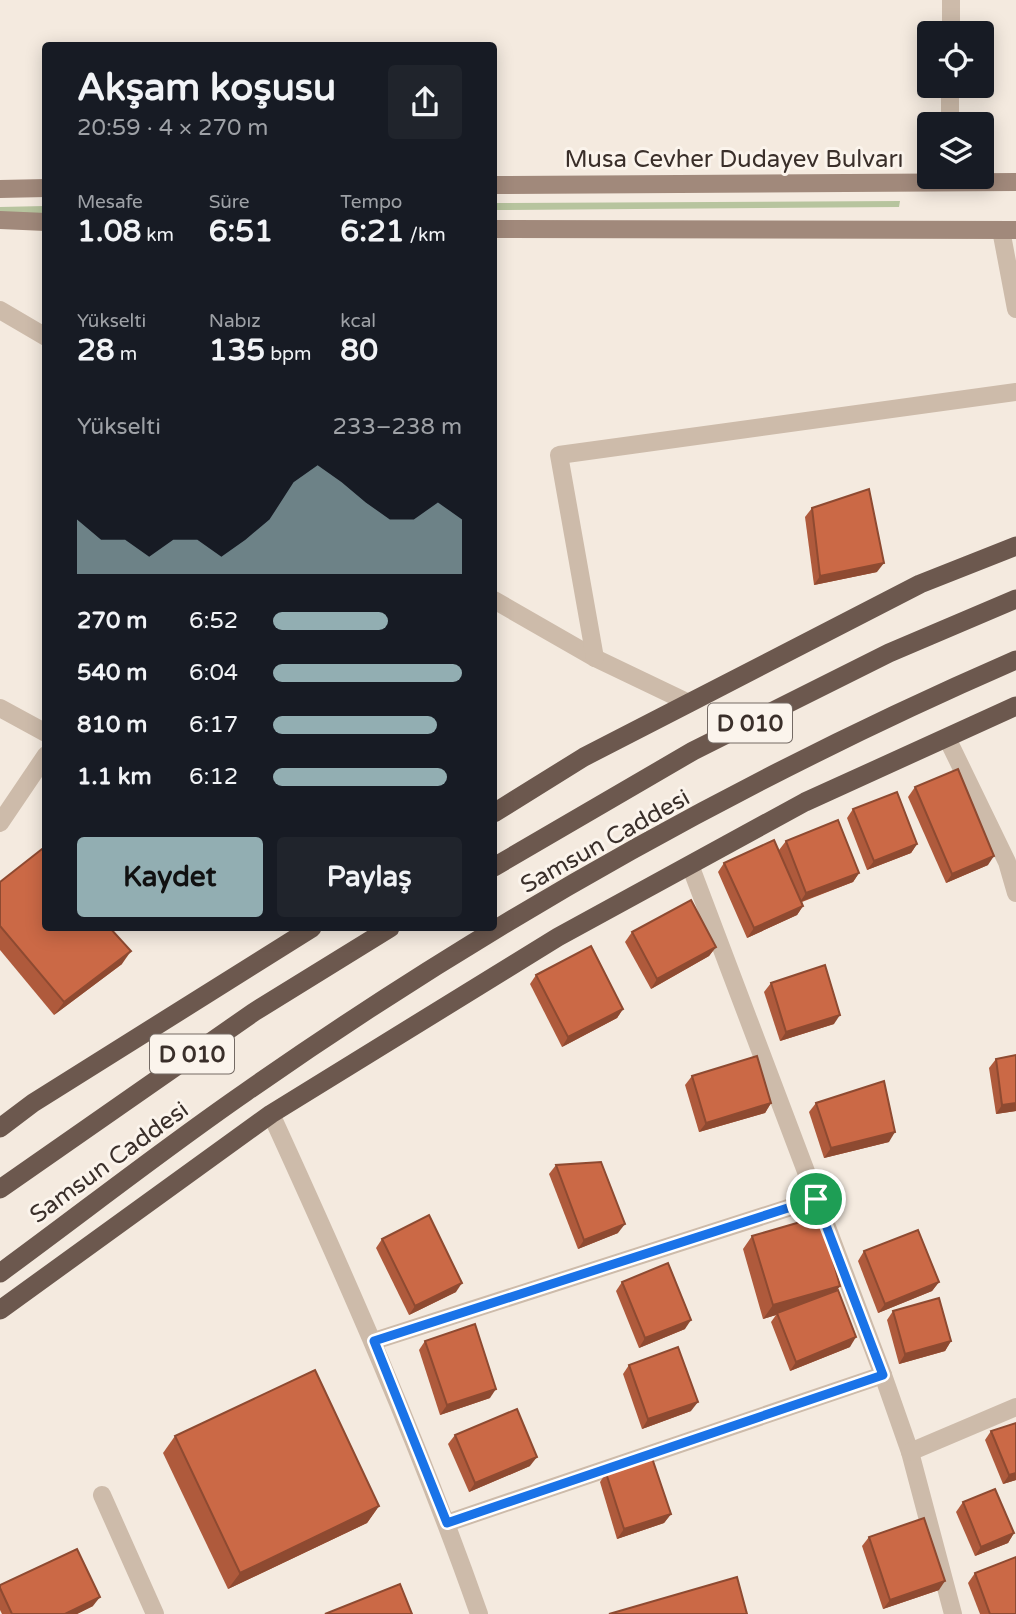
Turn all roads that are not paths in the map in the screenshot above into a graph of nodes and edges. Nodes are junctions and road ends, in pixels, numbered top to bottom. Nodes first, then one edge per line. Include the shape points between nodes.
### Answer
1 (951, 0) edge
2 (951, 21) edge
3 (917, 179) edge
4 (994, 181) edge
5 (1016, 182) edge
6 (497, 185) edge
7 (42, 188) edge
8 (0, 189) edge
9 (0, 220) edge
10 (42, 222) edge
11 (497, 229) edge
12 (1008, 230) edge
13 (1016, 309) edge
14 (0, 310) edge
15 (42, 335) edge
16 (1016, 392) edge
17 (1016, 546) edge
18 (1016, 599) edge
19 (497, 602) edge
20 (595, 658) junction
21 (1016, 660) edge
22 (688, 703) junction
23 (1016, 706) edge
24 (0, 708) edge
25 (42, 731) edge
26 (947, 738) junction
27 (42, 761) edge
28 (497, 811) edge
29 (0, 823) edge
30 (497, 865) edge
31 (690, 865) junction
32 (1016, 893) edge
33 (307, 931) edge
34 (385, 931) edge
35 (497, 931) edge
36 (497, 931) edge
37 (271, 1114) junction
38 (0, 1128) edge
39 (0, 1189) edge
40 (816, 1199) junction
41 (0, 1273) edge
42 (0, 1310) edge
43 (374, 1341) junction
44 (883, 1375) junction
45 (1016, 1407) edge
46 (910, 1452) junction
47 (102, 1495) dead end
48 (447, 1523) junction
49 (155, 1614) edge
50 (479, 1614) edge
51 (953, 1614) edge

1 - 2 street
3 - 6 main road, Musa Cevher Dudayev Bulvarı
4 - 5 main road, Musa Cevher Dudayev Bulvarı
7 - 8 main road
9 - 10 main road
11 - 12 main road
12 - 13 street
14 - 15 street
16 - 20 street via 559,455
17 - 22 highway via 920,584
18 - 30 highway, Samsun Caddesi / D 010 via 889,653 693,751
19 - 20 street
20 - 22 street
21 - 36 highway, Samsun Caddesi / D 010 via 655,838
22 - 28 highway via 583,757
23 - 26 highway
24 - 25 street
26 - 31 highway via 805,802
26 - 32 street via 1007,862
27 - 29 street
31 - 37 highway via 558,937
31 - 40 street
33 - 38 highway
34 - 39 highway, Samsun Caddesi / D 010 via 254,1012
35 - 41 highway, Samsun Caddesi / D 010 via 245,1092
37 - 42 highway
37 - 43 street
40 - 43 street
40 - 44 street
43 - 48 street
44 - 46 street
44 - 48 street
45 - 46 street
46 - 51 street
47 - 49 street
48 - 50 street

